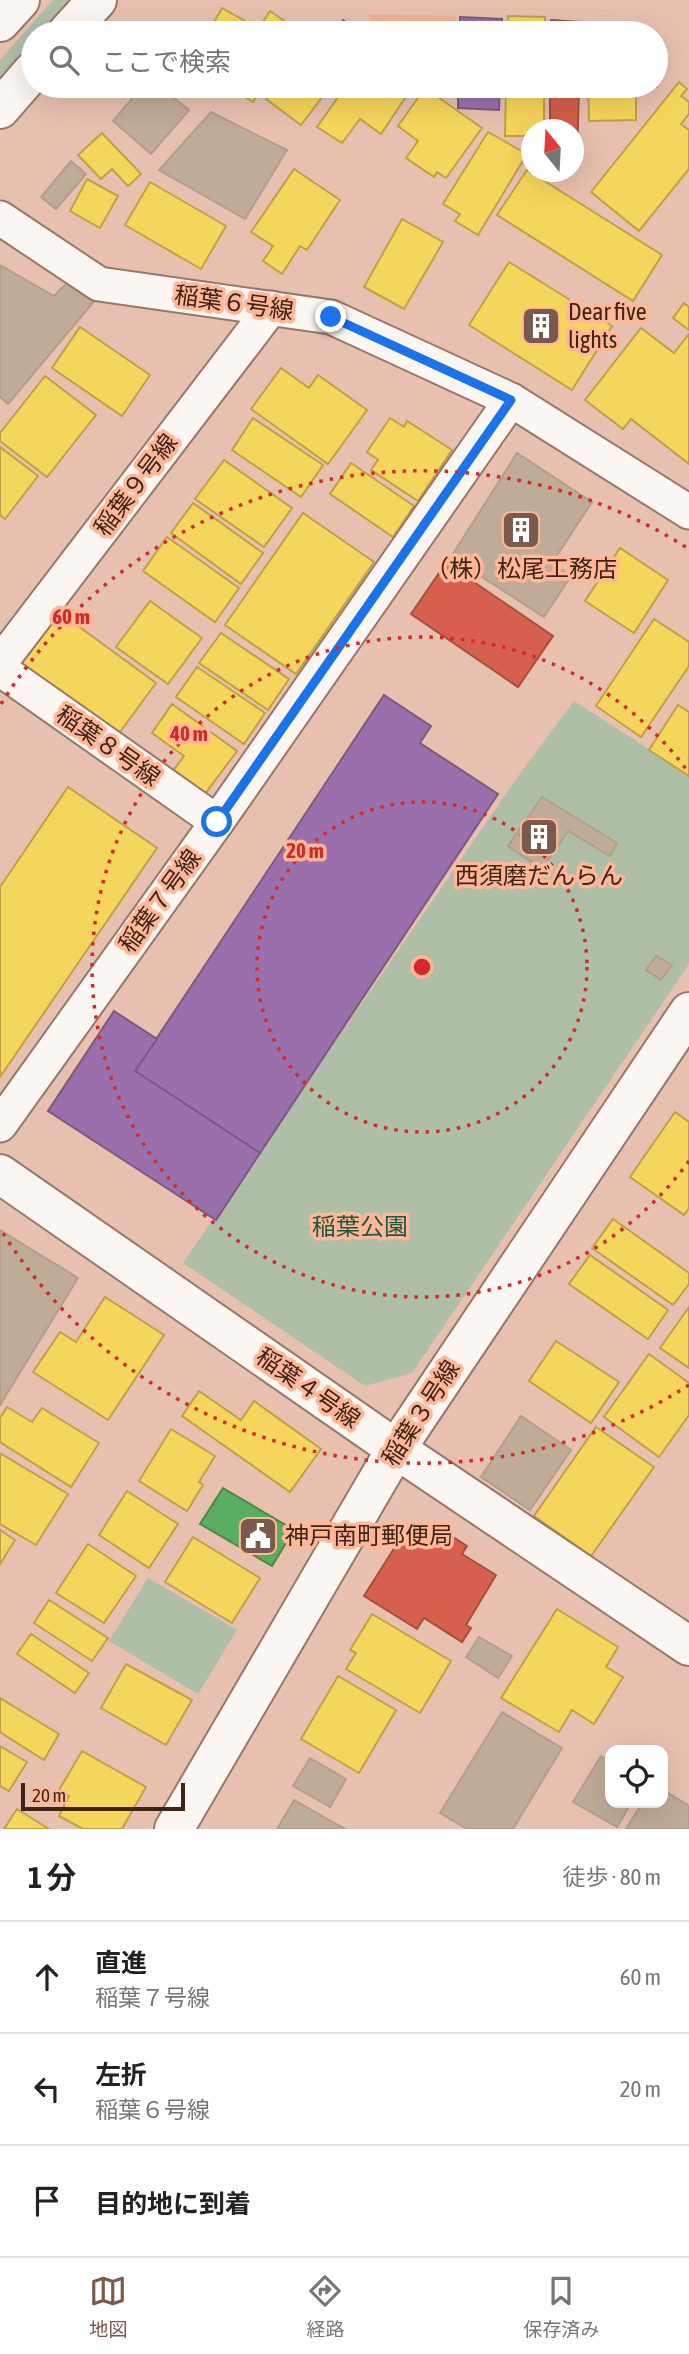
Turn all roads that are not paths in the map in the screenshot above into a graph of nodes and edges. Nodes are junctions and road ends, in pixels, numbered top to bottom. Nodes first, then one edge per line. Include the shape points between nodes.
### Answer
1 (20, 0) edge
2 (97, 0) edge
3 (78, 21) edge
4 (0, 22) edge
5 (21, 84) edge
6 (0, 108) edge
7 (0, 218) edge
8 (271, 308) junction
9 (511, 400) junction
10 (689, 512) edge
11 (0, 663) edge
12 (0, 669) edge
13 (217, 822) junction
14 (689, 1012) edge
15 (0, 1125) edge
16 (0, 1174) edge
17 (396, 1449) junction
18 (689, 1646) edge
19 (174, 1829) edge

1 - 4 street
2 - 3 street
5 - 6 street
7 - 8 lane, 稲葉６号線 via 99,284
8 - 9 lane, 稲葉６号線 via 331,317
8 - 11 lane, 稲葉９号線
9 - 10 lane, 稲葉６号線
9 - 13 lane, 稲葉７号線
12 - 13 lane, 稲葉８号線
13 - 15 lane, 稲葉７号線
14 - 17 street, 稲葉３号線
16 - 17 street, 稲葉４号線
17 - 18 street, 稲葉４号線
17 - 19 street, 稲葉３号線

